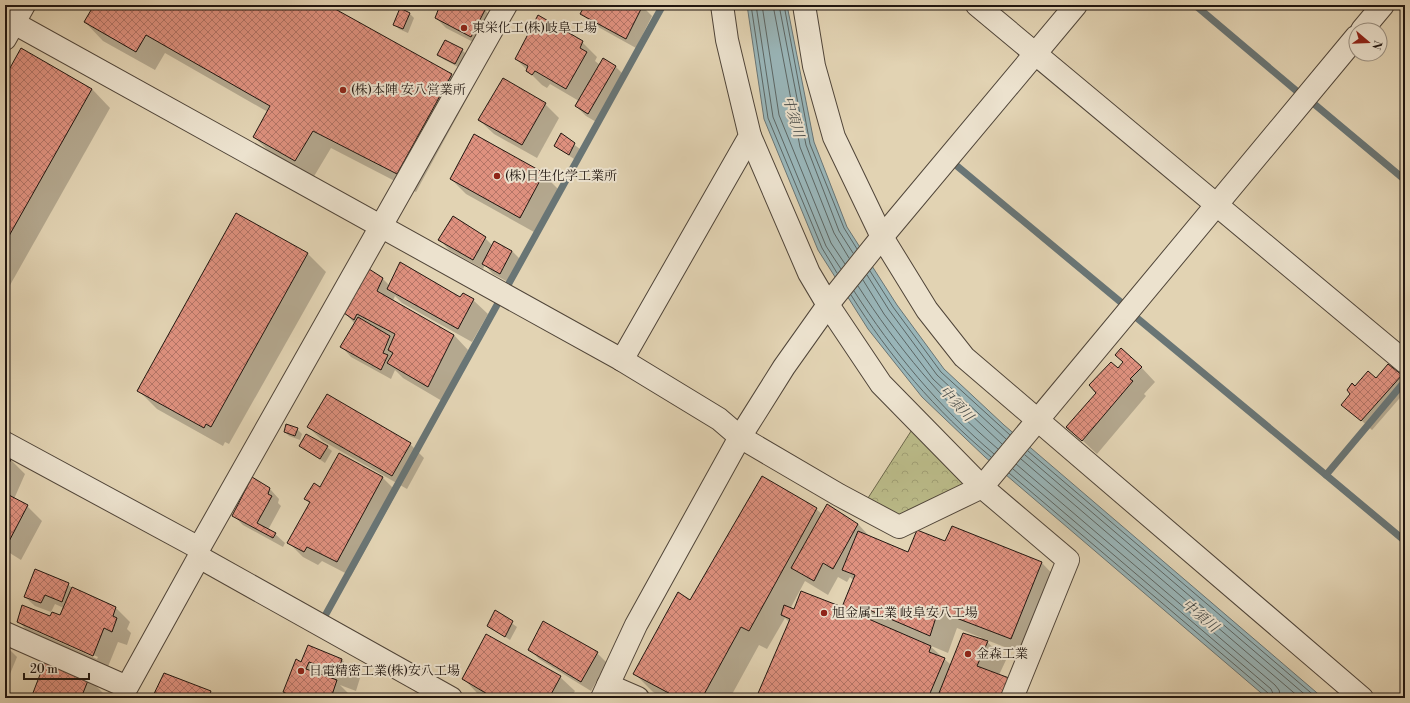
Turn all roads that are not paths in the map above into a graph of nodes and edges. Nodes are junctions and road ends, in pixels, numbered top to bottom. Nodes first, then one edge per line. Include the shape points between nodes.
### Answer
1 (506, 5) edge
2 (722, 5) edge
3 (804, 5) edge
4 (977, 5) edge
5 (1076, 5) edge
6 (1383, 5) edge
7 (12, 21) edge
8 (1369, 22) edge
9 (1348, 47) edge
10 (1035, 54) junction
11 (750, 136) junction
12 (1216, 205) junction
13 (379, 227) junction
14 (879, 240) junction
15 (830, 302) junction
16 (622, 360) junction
17 (1405, 362) edge
18 (1032, 426) junction
19 (740, 437) junction
20 (5, 443) edge
21 (985, 483) junction
22 (199, 553) junction
23 (5, 633) edge
24 (605, 691) edge
25 (451, 698) edge
26 (638, 698) edge
27 (1012, 698) edge
28 (1362, 698) edge

1 - 13 street
2 - 11 street via 727,40
3 - 14 street via 814,66 834,137
4 - 10 street
5 - 10 street
6 - 8 street
7 - 13 street
9 - 12 street
10 - 12 street
10 - 14 street
11 - 15 street via 809,273
11 - 16 street
12 - 17 street
12 - 18 street
13 - 16 street
13 - 22 street
14 - 15 street
14 - 18 street via 927,310 964,357
15 - 19 street via 784,367
15 - 21 street via 881,384
16 - 19 street via 719,418
18 - 21 street
18 - 28 street
19 - 21 street via 899,527
19 - 24 street via 636,625
20 - 22 street
21 - 27 street via 1068,560
22 - 23 street via 127,687
22 - 25 street
24 - 26 street

